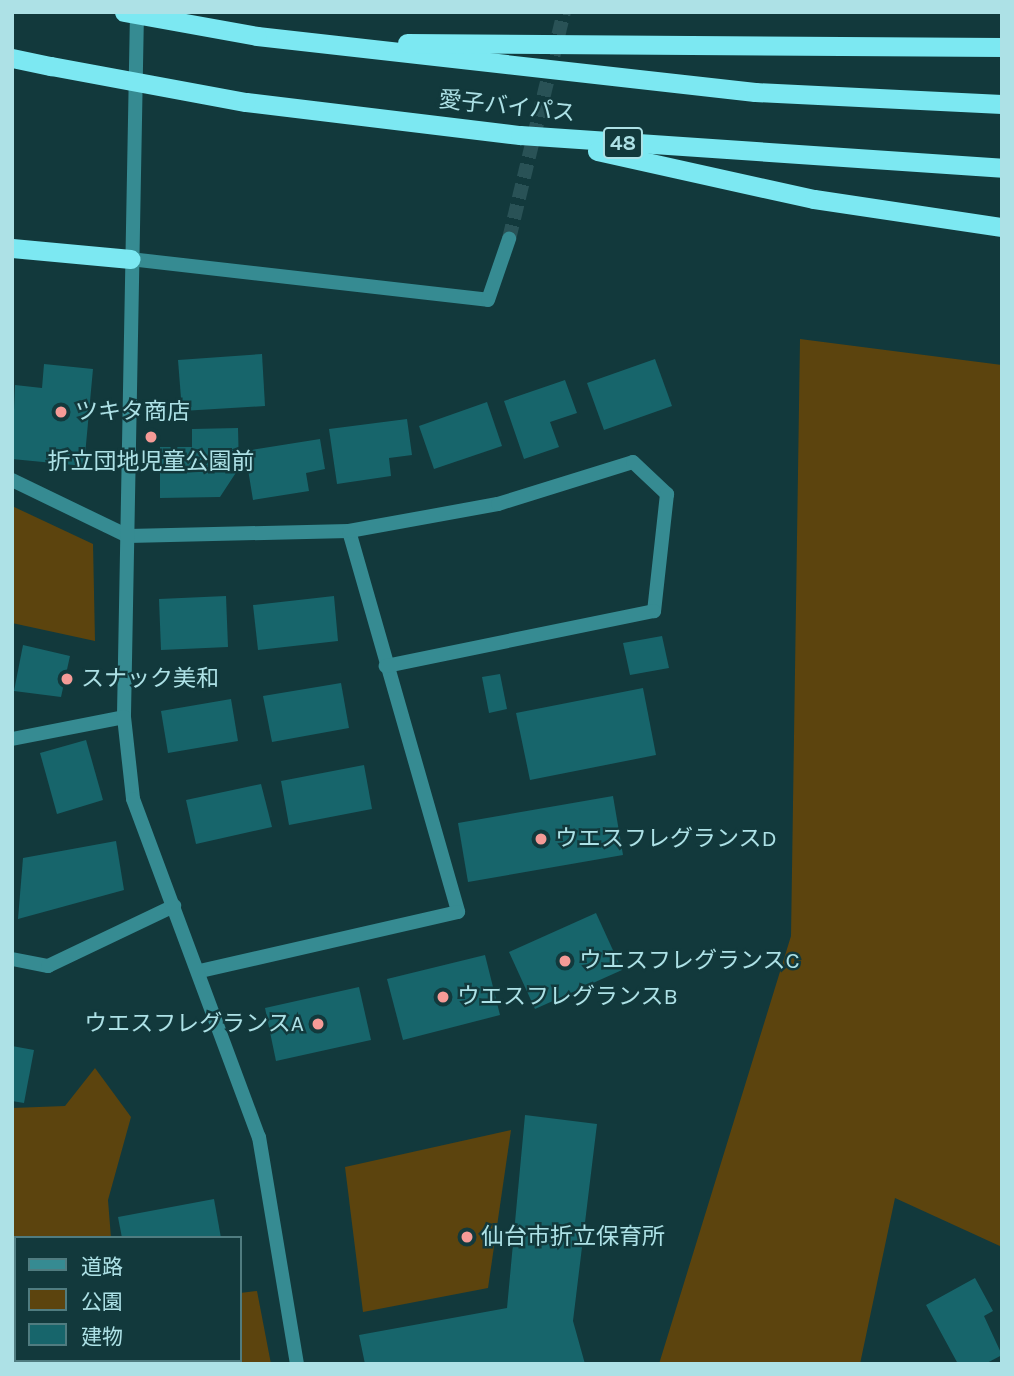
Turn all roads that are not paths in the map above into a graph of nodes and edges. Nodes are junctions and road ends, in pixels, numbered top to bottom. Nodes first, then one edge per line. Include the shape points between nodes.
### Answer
1 (124, 12) edge
2 (137, 12) edge
3 (294, 42) junction
4 (1002, 47) edge
5 (12, 58) edge
6 (1002, 104) edge
7 (520, 135) junction
8 (1002, 168) edge
9 (1002, 226) edge
10 (509, 240) tunnel mouth
11 (12, 248) edge
12 (130, 259) junction
13 (12, 480) edge
14 (349, 531) junction
15 (128, 536) junction
16 (386, 666) junction
17 (124, 717) junction
18 (12, 739) edge
19 (174, 906) junction
20 (12, 959) edge
21 (201, 971) junction
22 (298, 1364) edge

1 - 3 highway, 愛子バイパス, bridge
2 - 12 street
3 - 4 highway
3 - 6 highway, 愛子バイパス via 755,92
5 - 7 highway, 愛子バイパス / 48, bridge via 246,102
7 - 8 highway, 愛子バイパス / 48
7 - 9 highway via 814,199
10 - 12 street via 488,300
11 - 12 highway
12 - 15 street
13 - 15 street
14 - 15 street
14 - 16 street
14 - 16 street via 498,504 633,462 667,494 654,611
15 - 17 street
16 - 21 street via 458,912
17 - 18 street
17 - 19 street via 133,799
19 - 20 street via 48,966
19 - 21 street
21 - 22 street via 259,1138

